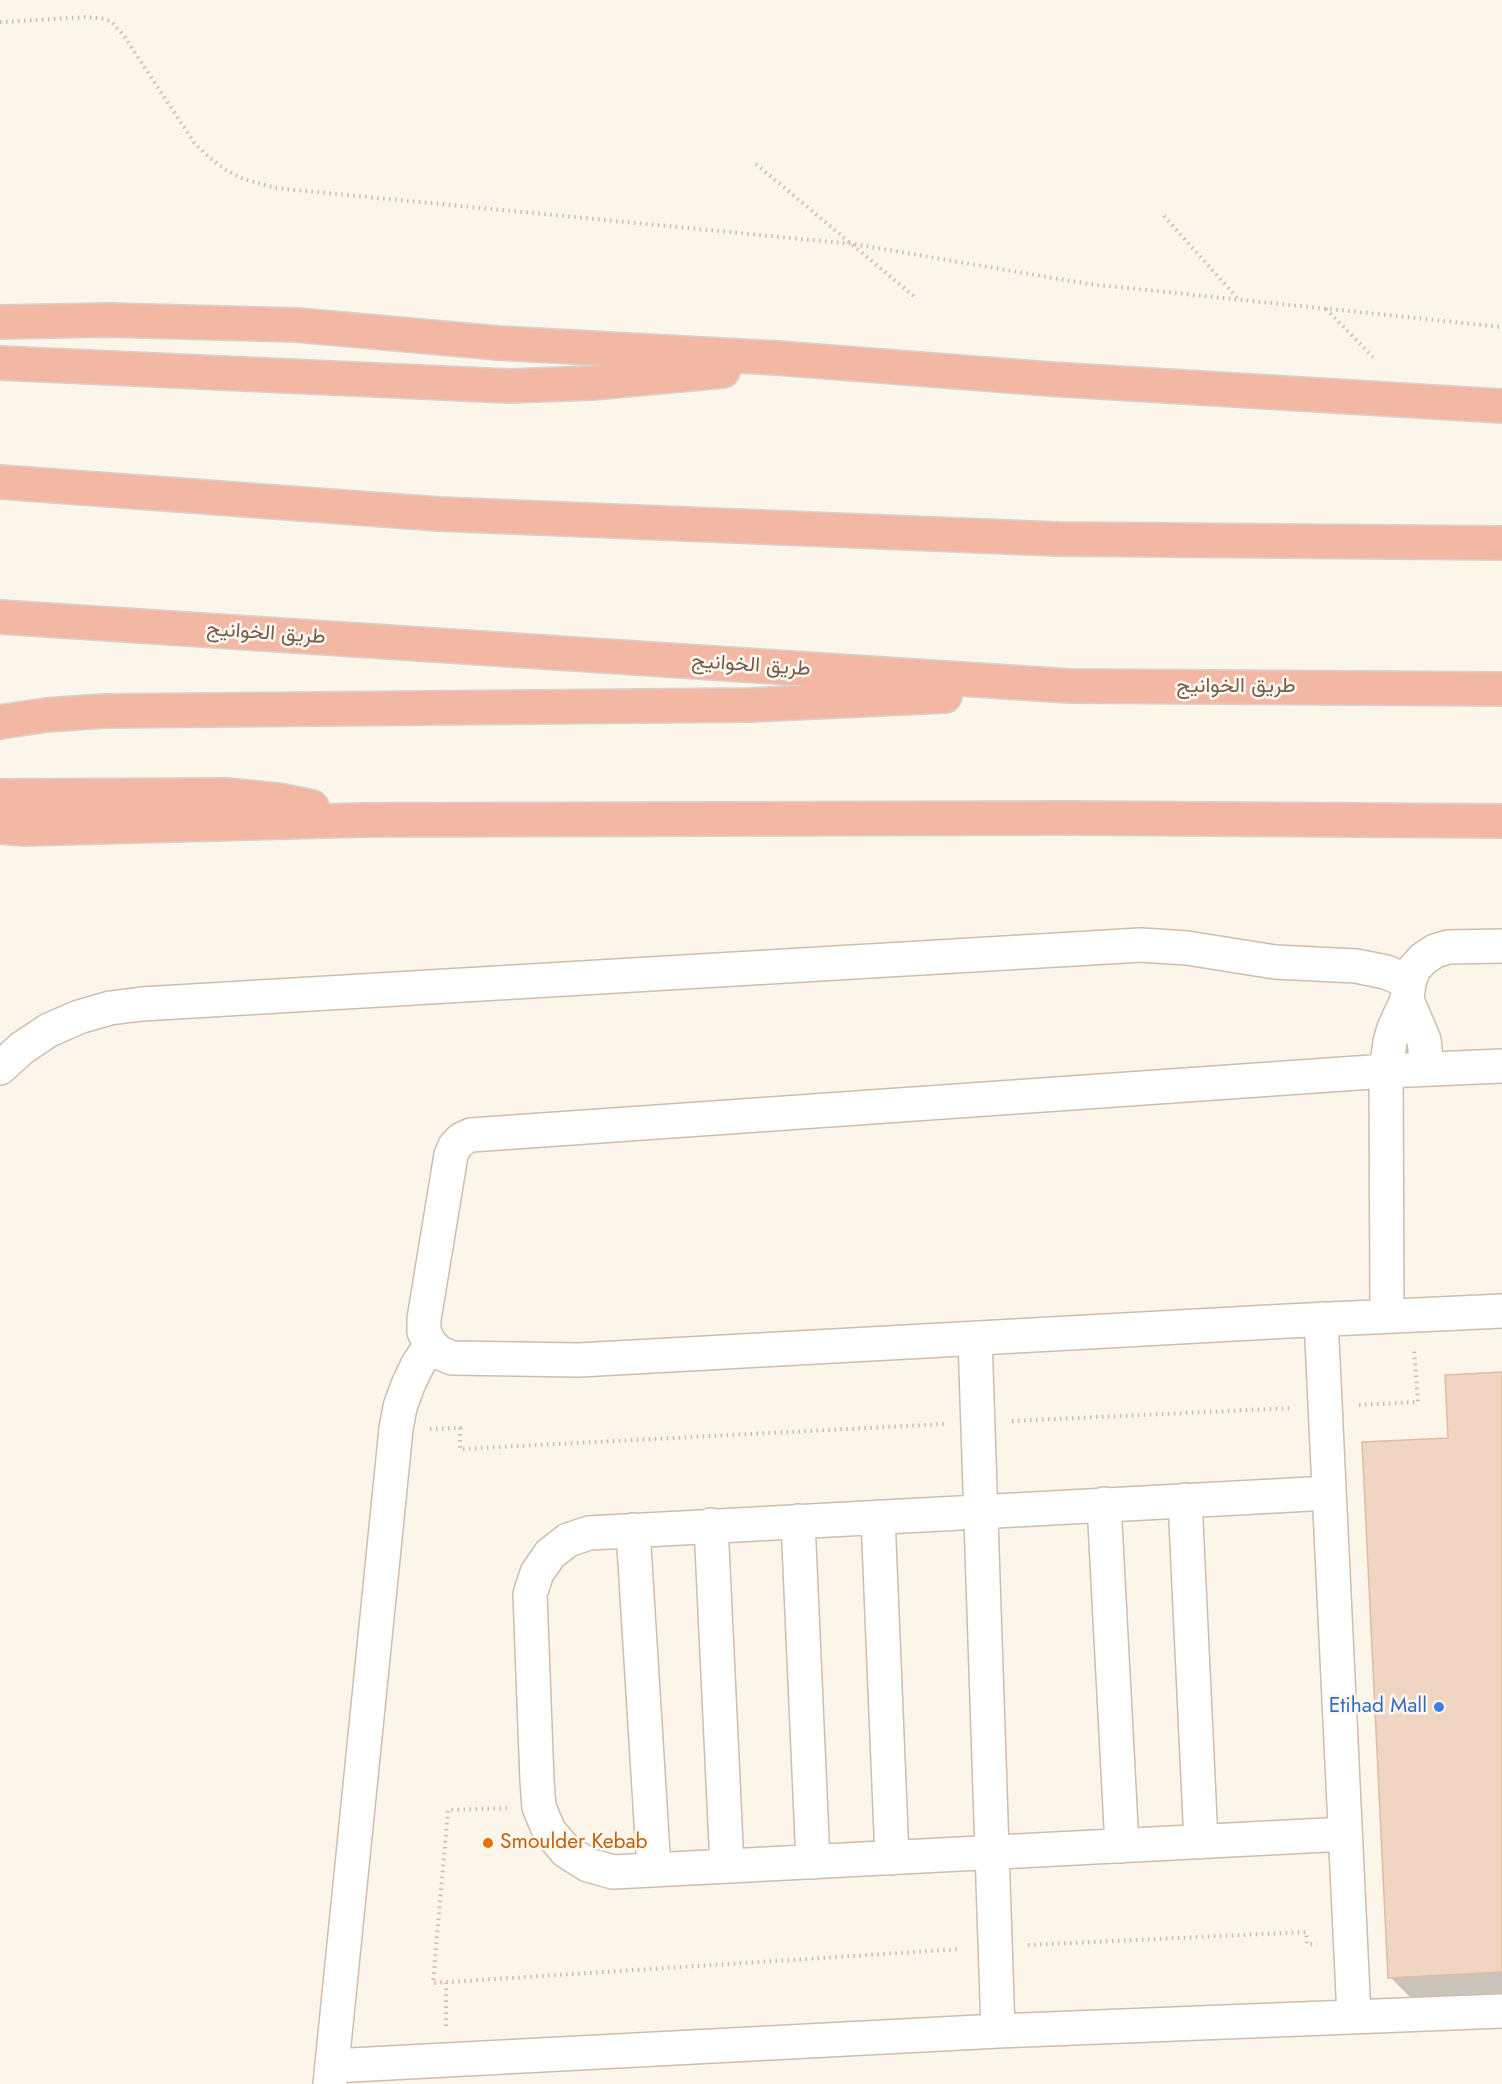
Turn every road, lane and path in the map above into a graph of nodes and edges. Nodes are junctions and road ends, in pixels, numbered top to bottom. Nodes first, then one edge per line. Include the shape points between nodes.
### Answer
1 (0, 22) edge
2 (756, 164) dead end
3 (1164, 216) dead end
4 (853, 244) junction
5 (916, 298) dead end
6 (0, 299) edge
7 (1239, 300) junction
8 (1326, 309) junction
9 (108, 320) junction
10 (0, 322) edge
11 (1502, 327) edge
12 (1373, 357) dead end
13 (777, 358) junction
14 (0, 363) edge
15 (1502, 406) edge
16 (0, 482) edge
17 (1502, 543) edge
18 (0, 617) edge
19 (1070, 686) junction
20 (1502, 689) edge
21 (0, 722) edge
22 (0, 796) edge
23 (362, 820) junction
24 (1502, 821) edge
25 (0, 827) edge
26 (1502, 946) edge
27 (1408, 991) junction
28 (1502, 1066) edge
29 (0, 1068) edge
30 (1427, 1070) junction
31 (1386, 1071) junction
32 (1502, 1311) edge
33 (1399, 1316) junction
34 (1321, 1319) junction
35 (975, 1338) junction
36 (431, 1345) junction
37 (1325, 1407) junction
38 (978, 1423) junction
39 (396, 1429) junction
40 (1329, 1492) junction
41 (1185, 1500) junction
42 (1104, 1504) junction
43 (981, 1511) junction
44 (878, 1516) junction
45 (798, 1521) junction
46 (711, 1525) junction
47 (633, 1530) junction
48 (539, 1807) junction
49 (1346, 1834) junction
50 (1202, 1842) junction
51 (1122, 1846) junction
52 (993, 1853) junction
53 (892, 1858) junction
54 (813, 1862) junction
55 (727, 1866) junction
56 (654, 1870) junction
57 (1351, 1942) junction
58 (995, 1947) junction
59 (446, 1983) junction
60 (1502, 2011) edge
61 (1354, 2016) junction
62 (998, 2031) junction
63 (445, 2060) junction
64 (331, 2075) edge

1 - 4 path via 87,17 111,22 195,144 226,170 257,184
2 - 4 path
3 - 7 path
4 - 5 path
4 - 7 path via 1089,284
6 - 9 highway
7 - 8 path
8 - 11 path
8 - 12 path
9 - 10 highway
9 - 13 highway via 297,325 498,343
13 - 14 highway via 719,372 509,386
13 - 15 highway
16 - 17 highway via 486,516 1057,539
18 - 19 highway, طريق الخوانيج
19 - 20 highway, طريق الخوانيج
19 - 21 highway via 750,705 104,711
22 - 23 highway via 225,795 309,806
23 - 24 highway
23 - 25 highway
26 - 27 lane via 1448,947 1435,951 1414,969
27 - 29 lane via 1386,972 1356,966 1284,963 1141,945 142,1004 110,1008 49,1030
27 - 30 lane via 1424,1040
27 - 31 lane via 1392,1035
28 - 30 lane
30 - 31 lane
31 - 33 lane
31 - 36 lane via 471,1135 462,1139 451,1155 424,1319 424,1332
32 - 33 lane
33 - 34 lane
33 - 37 path via 1419,1402
34 - 35 lane
34 - 37 lane
35 - 36 lane via 579,1360 452,1358
35 - 38 lane
36 - 39 lane via 408,1385
37 - 38 path
37 - 40 lane
38 - 39 path via 460,1449 460,1428
38 - 43 lane
39 - 64 lane
40 - 41 lane
40 - 49 lane
41 - 42 lane
41 - 50 lane
42 - 43 lane
42 - 51 lane
43 - 44 lane
43 - 52 lane
44 - 45 lane
44 - 53 lane
45 - 46 lane
45 - 54 lane
46 - 47 lane
46 - 55 lane
47 - 48 lane via 589,1533 568,1540 550,1554 537,1573 530,1594
47 - 56 lane
48 - 56 lane via 549,1831 566,1851 588,1865 613,1872
48 - 59 path via 448,1810 433,1983
49 - 50 lane
49 - 57 lane
50 - 51 lane
51 - 52 lane
52 - 53 lane
52 - 58 lane
53 - 54 lane
54 - 55 lane
55 - 56 lane
57 - 58 path via 1306,1944 1306,1932
57 - 61 lane
58 - 59 path
58 - 62 lane
59 - 63 path
60 - 61 lane
61 - 62 lane
62 - 63 lane
63 - 64 lane

